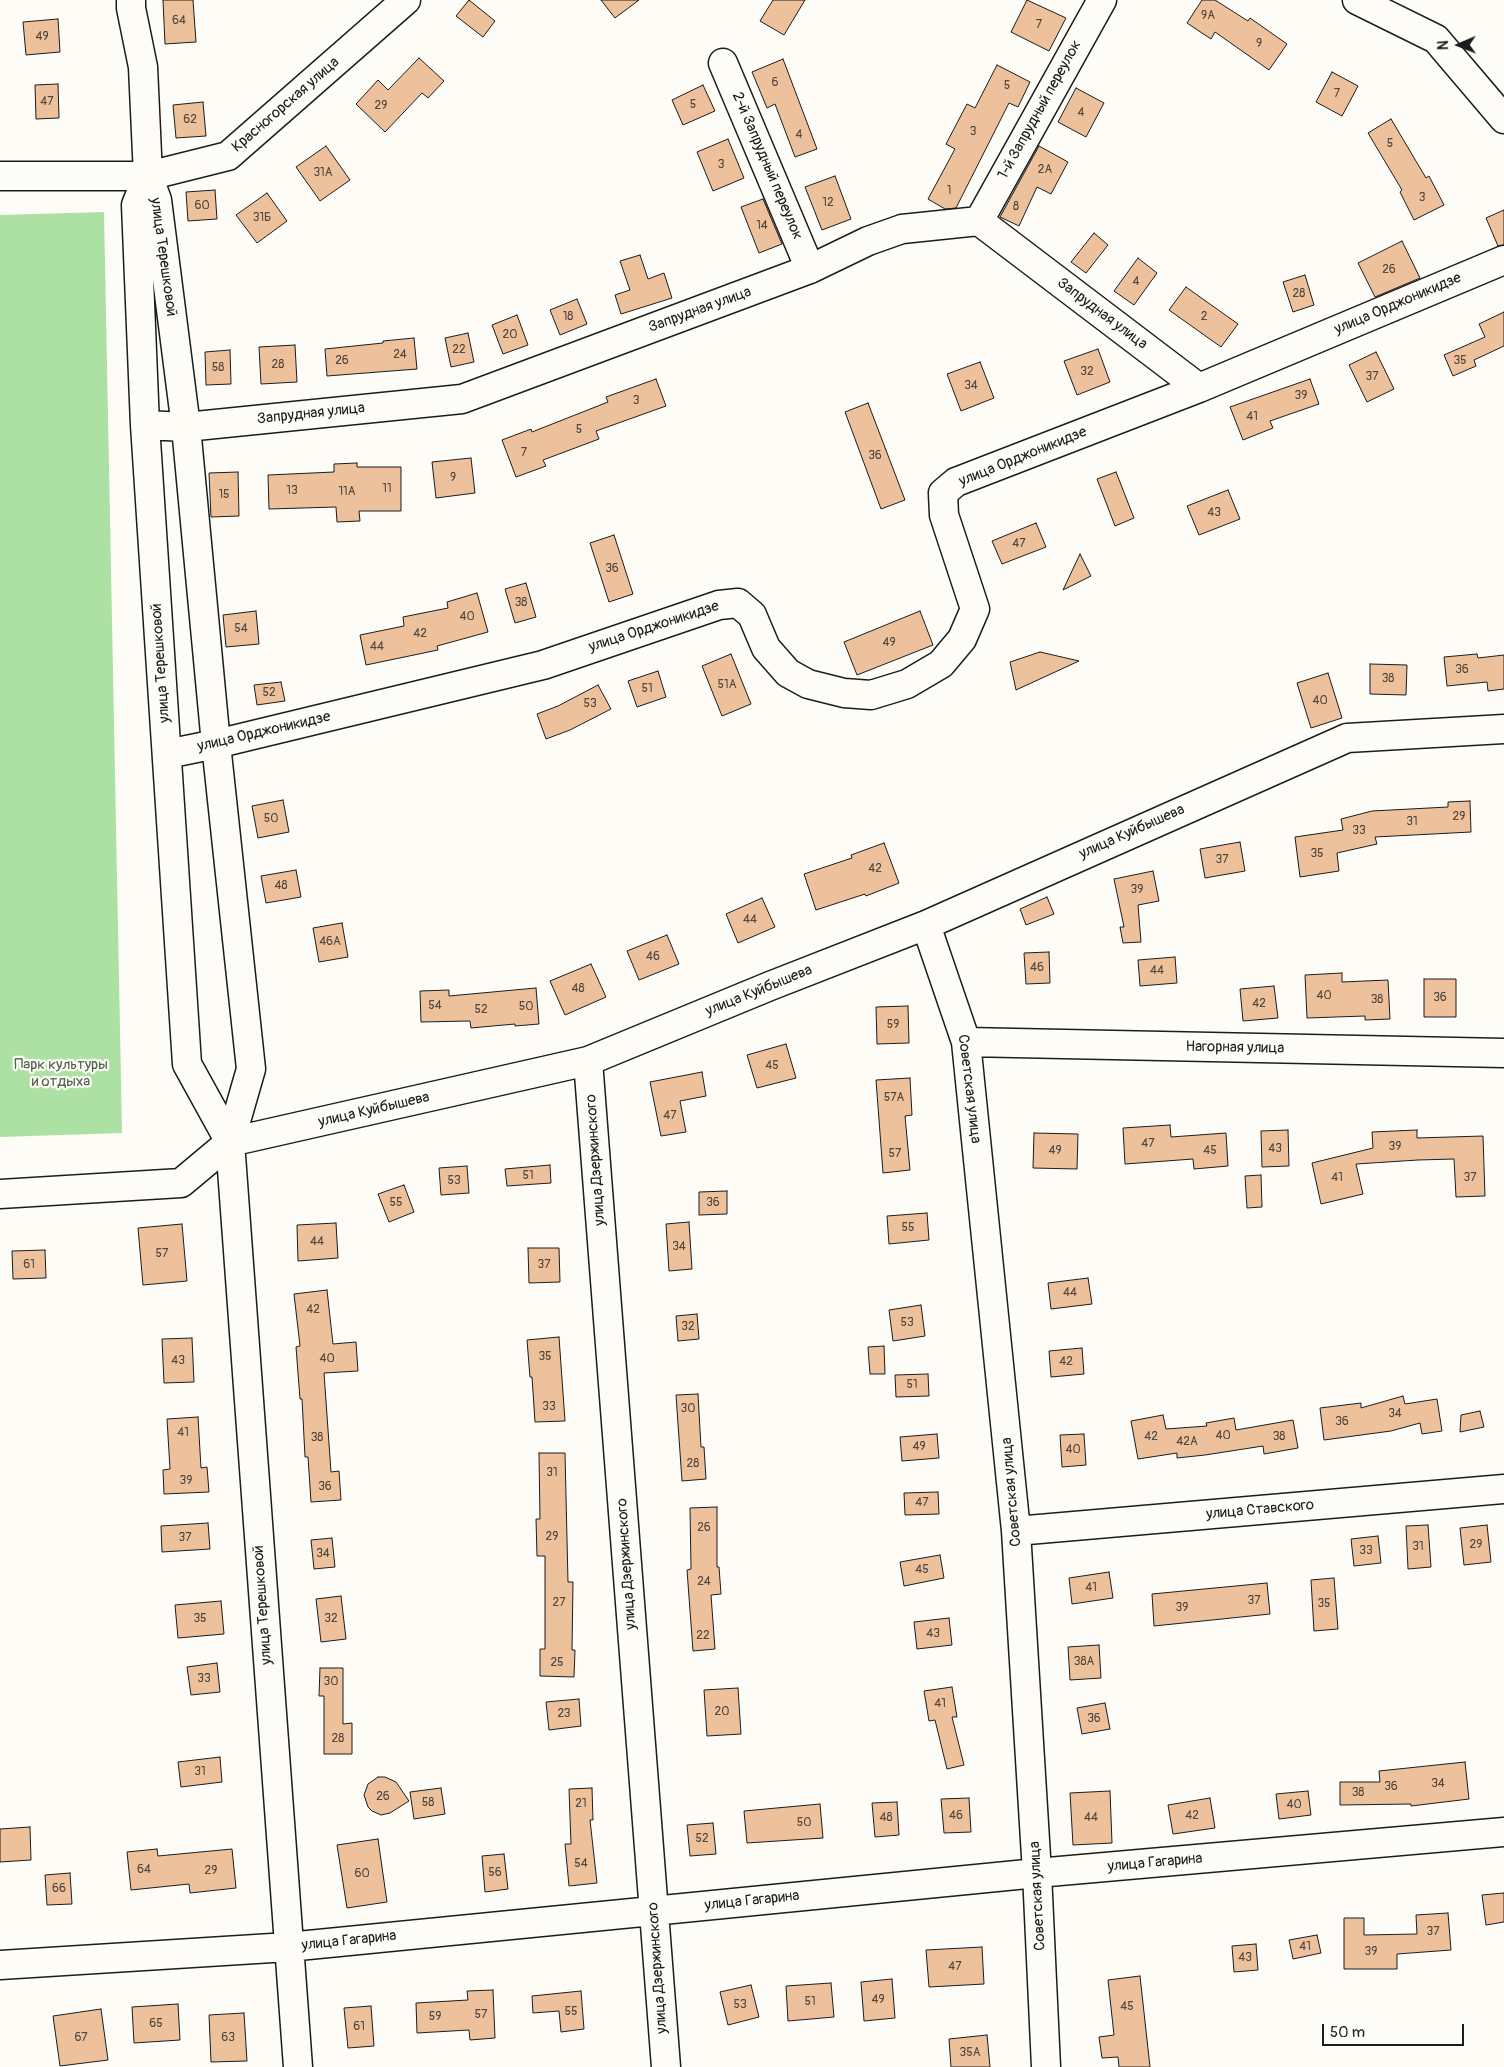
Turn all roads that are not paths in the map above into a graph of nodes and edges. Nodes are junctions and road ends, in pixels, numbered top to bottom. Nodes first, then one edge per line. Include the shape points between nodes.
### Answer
1 (131, 0) edge
2 (406, 0) edge
3 (1102, 0) edge
4 (1357, 0) edge
5 (723, 63) dead end
6 (1504, 119) edge
7 (0, 176) edge
8 (148, 176) junction
9 (979, 221) junction
10 (1504, 260) edge
11 (810, 269) junction
12 (1199, 388) junction
13 (145, 425) junction
14 (186, 427) junction
15 (1504, 729) edge
16 (216, 744) junction
17 (166, 754) junction
18 (926, 925) junction
19 (966, 1042) junction
20 (1504, 1053) edge
21 (588, 1061) junction
22 (230, 1142) junction
23 (0, 1194) edge
24 (1504, 1488) edge
25 (1016, 1531) junction
26 (1504, 1832) edge
27 (1037, 1873) junction
28 (654, 1911) junction
29 (288, 1947) junction
30 (0, 1965) edge
31 (298, 2067) edge
32 (666, 2067) edge
33 (1046, 2067) edge

1 - 8 street, улица Терешковой via 143,67
2 - 8 street, Красногорская улица via 228,156
3 - 9 street, 1-й Запрудный переулок
4 - 6 street via 1436,40
5 - 11 street, 2-й Запрудный переулок
7 - 8 street, Красногорская улица
8 - 13 street, улица Терешковой via 136,205
8 - 14 street, улица Терешковой via 158,200
9 - 11 street, Запрудная улица via 902,229 868,241
9 - 12 street, Запрудная улица
10 - 12 street, улица Орджоникидзе
11 - 14 street, Запрудная улица via 462,399
12 - 16 street, улица Орджоникидзе via 956,482 943,493 944,515 975,609 962,639 941,664 907,684 871,696 808,684 788,672 766,648 752,615 738,603 719,604 543,665
13 - 14 street, Запрудная улица
13 - 17 street, улица Терешковой
14 - 16 street, улица Терешковой
15 - 18 street, улица Куйбышева via 1347,738
16 - 17 street, улица Орджоникидзе
16 - 22 street, улица Терешковой via 251,1069
17 - 22 street, улица Терешковой via 187,1064
18 - 19 street, Советская улица
18 - 21 street, улица Куйбышева
19 - 20 street, Нагорная улица
19 - 25 street, Советская улица
21 - 22 street, улица Куйбышева
21 - 28 street, улица Дзержинского
22 - 23 street, улица Куйбышева via 181,1183
22 - 29 street, улица Терешковой
24 - 25 street, улица Ставского
25 - 27 street, Советская улица
26 - 27 street, улица Гагарина
27 - 28 street, улица Гагарина
27 - 33 street, Советская улица
28 - 29 street, улица Гагарина
28 - 32 street, улица Дзержинского
29 - 30 street, улица Гагарина
29 - 31 street, улица Терешковой

